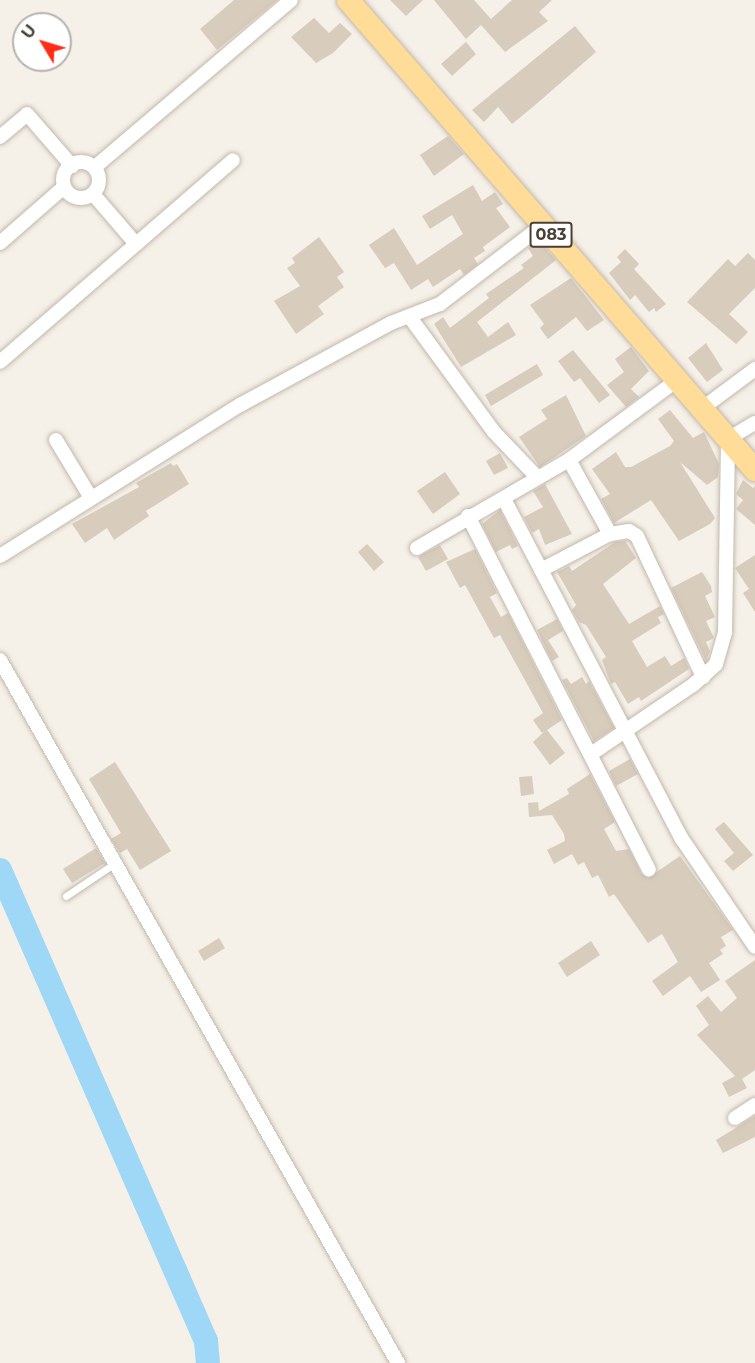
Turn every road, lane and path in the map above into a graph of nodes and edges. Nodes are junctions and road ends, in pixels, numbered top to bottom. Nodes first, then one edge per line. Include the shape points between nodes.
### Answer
1 (291, 0) edge
2 (348, 0) edge
3 (0, 137) edge
4 (233, 160) dead end
5 (72, 166) junction
6 (95, 167) junction
7 (64, 188) junction
8 (93, 194) junction
9 (543, 225) junction
10 (0, 243) edge
11 (136, 244) junction
12 (409, 316) junction
13 (0, 362) edge
14 (755, 369) edge
15 (677, 380) junction
16 (700, 411) junction
17 (755, 423) edge
18 (728, 439) junction
19 (56, 440) dead end
20 (569, 460) junction
21 (752, 460) edge
22 (537, 477) junction
23 (91, 498) junction
24 (504, 499) junction
25 (468, 516) junction
26 (610, 534) junction
27 (417, 548) dead end
28 (0, 556) edge
29 (540, 570) junction
30 (0, 660) edge
31 (703, 677) junction
32 (626, 732) junction
33 (591, 754) junction
34 (115, 863) junction
35 (649, 869) dead end
36 (66, 896) dead end
37 (755, 947) edge
38 (755, 1105) edge
39 (735, 1118) dead end
40 (398, 1363) edge

1 - 6 street
2 - 9 main road, 083
3 - 5 street via 27,114
4 - 11 street
5 - 6 street via 82,160
5 - 7 street via 62,174
6 - 8 street via 101,183
7 - 8 street via 77,198
7 - 10 street
8 - 11 street
9 - 12 street via 440,303
9 - 15 main road, 083
11 - 13 street
12 - 22 street via 494,432
12 - 23 street via 240,405
14 - 16 street
15 - 16 main road, 083
15 - 20 street
16 - 18 main road, 083
17 - 18 street
18 - 21 main road, 083
18 - 31 street via 725,632 716,664
19 - 23 street
20 - 22 street
20 - 26 street
22 - 24 street
23 - 28 street
24 - 25 street
24 - 29 street
25 - 27 street
25 - 33 street
26 - 29 street
26 - 31 street via 629,531 637,536
29 - 32 street
30 - 34 street
31 - 32 street
32 - 33 street
32 - 37 street via 682,839
33 - 35 street
34 - 36 lane
34 - 40 street
38 - 39 street

